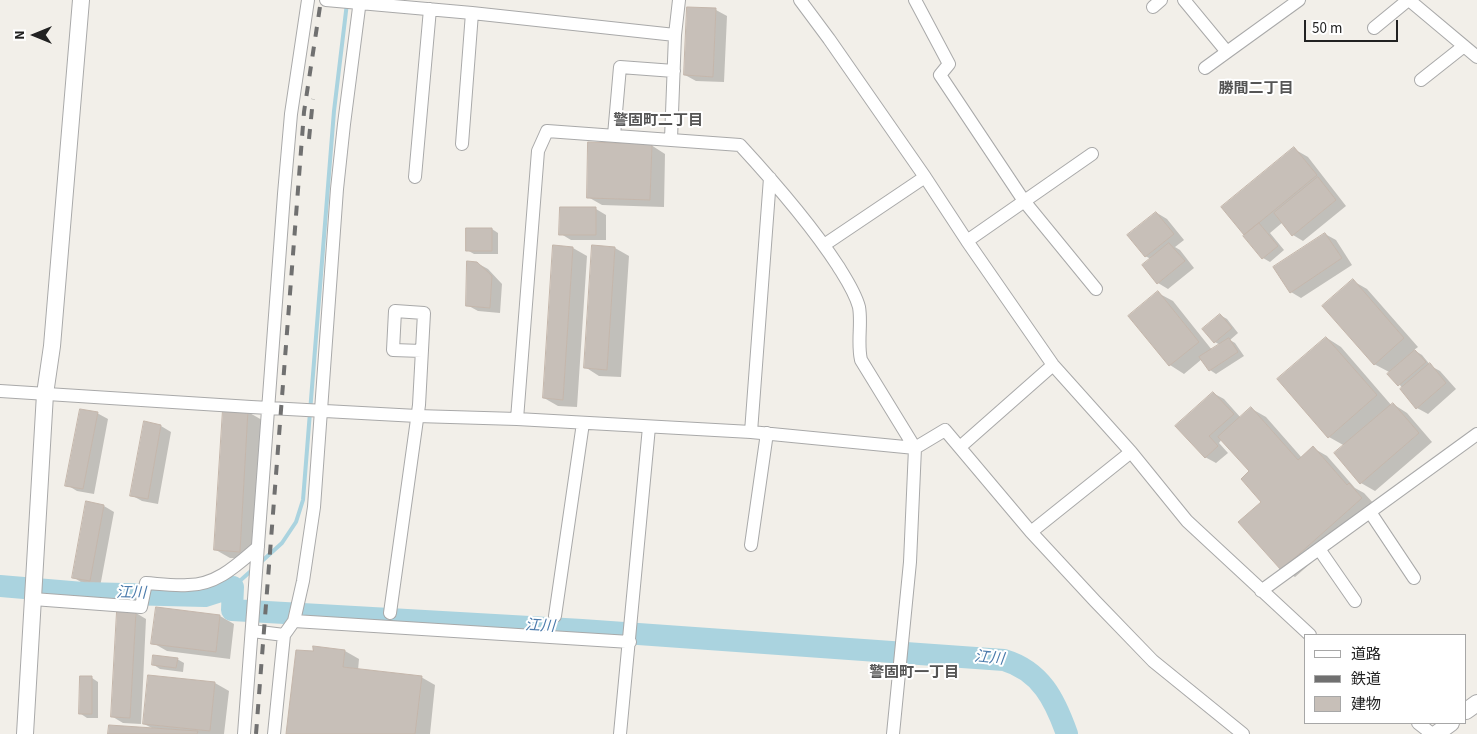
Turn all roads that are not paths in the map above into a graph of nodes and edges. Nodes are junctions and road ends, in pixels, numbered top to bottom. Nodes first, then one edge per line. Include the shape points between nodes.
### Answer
1 (81, 0) edge
2 (308, 0) edge
3 (326, 0) edge
4 (679, 0) edge
5 (800, 0) edge
6 (915, 0) edge
7 (1184, 0) edge
8 (1299, 0) edge
9 (1409, 0) edge
10 (360, 1) edge
11 (430, 9) junction
12 (472, 13) junction
13 (1374, 28) dead end
14 (675, 35) junction
15 (1464, 46) junction
16 (1227, 52) junction
17 (1477, 57) edge
18 (1205, 68) dead end
19 (674, 71) junction
20 (1421, 80) dead end
21 (614, 135) junction
22 (671, 139) junction
23 (462, 144) dead end
24 (1092, 154) dead end
25 (415, 177) dead end
26 (925, 177) junction
27 (770, 178) junction
28 (1024, 201) junction
29 (967, 241) junction
30 (824, 245) junction
31 (1096, 289) dead end
32 (422, 351) dead end
33 (1053, 365) junction
34 (0, 391) edge
35 (45, 394) junction
36 (268, 407) junction
37 (320, 409) junction
38 (417, 416) junction
39 (517, 419) junction
40 (583, 423) junction
41 (649, 427) junction
42 (752, 432) junction
43 (766, 433) junction
44 (1477, 434) edge
45 (960, 447) junction
46 (915, 448) junction
47 (1131, 452) junction
48 (1370, 512) junction
49 (1031, 532) junction
50 (751, 545) dead end
51 (258, 547) junction
52 (1319, 549) junction
53 (1414, 578) dead end
54 (1261, 591) junction
55 (33, 599) junction
56 (1355, 601) dead end
57 (390, 613) dead end
58 (555, 616) dead end
59 (294, 622) junction
60 (252, 632) junction
61 (284, 634) junction
62 (1309, 634) edge
63 (630, 642) junction
64 (1419, 724) edge
65 (1450, 724) edge
66 (25, 734) edge
67 (244, 734) edge
68 (274, 734) edge
69 (620, 734) edge
70 (893, 734) edge
71 (1242, 734) edge
72 (1432, 734) edge
73 (1436, 734) edge

1 - 35 street via 52,346
2 - 36 street via 291,114
3 - 10 street
4 - 14 street
5 - 26 street
6 - 28 street via 949,64 940,75
7 - 16 street
8 - 16 street
9 - 13 street
9 - 15 street
10 - 11 street
10 - 37 street via 340,161
11 - 12 street
11 - 25 street
12 - 14 street
12 - 23 street
14 - 19 street
15 - 17 street
15 - 20 street
16 - 18 street
19 - 21 street via 620,67
19 - 22 street
21 - 22 street
21 - 39 street via 547,131 538,151
22 - 27 street via 740,145
24 - 28 street
26 - 29 street
26 - 30 street
27 - 30 street
27 - 42 street
28 - 29 street
28 - 31 street
29 - 33 street
30 - 46 street via 853,290 859,308 858,348 861,360
32 - 38 street
33 - 45 street
33 - 47 street
34 - 35 street
35 - 36 street
35 - 55 street
36 - 37 street
36 - 51 street
37 - 38 street
37 - 59 street via 314,507
38 - 39 street
38 - 57 street
39 - 40 street
40 - 41 street
40 - 58 street
41 - 42 street
41 - 63 street
42 - 43 street
43 - 46 street
43 - 50 street
44 - 48 street
45 - 46 street via 944,430
45 - 49 street
46 - 70 street via 910,562
47 - 49 street
47 - 54 street via 1187,521
48 - 52 street
48 - 53 street
49 - 71 street via 1153,661
51 - 55 street via 230,571 209,581 190,586 146,583 142,607
51 - 60 street
52 - 54 street
52 - 56 street
54 - 62 street
55 - 66 street
59 - 61 street
59 - 63 street
60 - 61 street
60 - 67 street
61 - 68 street
63 - 69 street
64 - 72 street
65 - 73 street

